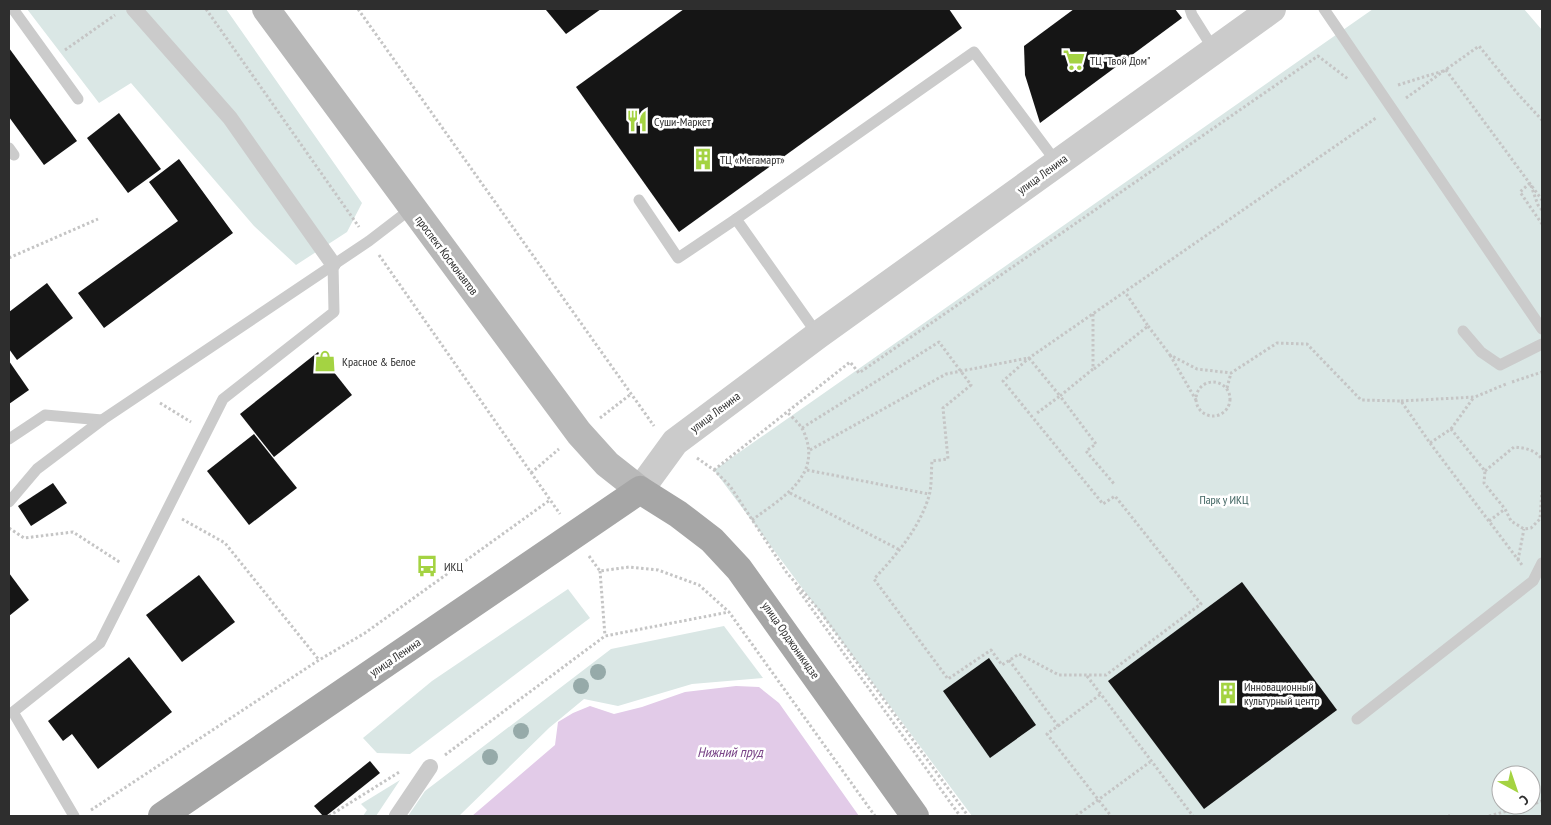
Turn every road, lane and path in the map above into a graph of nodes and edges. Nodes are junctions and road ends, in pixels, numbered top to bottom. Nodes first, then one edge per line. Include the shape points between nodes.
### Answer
1 (14, 9) edge
2 (134, 9) edge
3 (206, 9) edge
4 (266, 9) edge
5 (358, 9) edge
6 (1190, 9) edge
7 (1272, 9) edge
8 (1324, 9) edge
9 (117, 14) dead end
10 (65, 49) dead end
11 (1214, 50) junction
12 (1446, 70) junction
13 (1380, 91) junction
14 (78, 99) dead end
15 (1391, 108) junction
16 (1542, 120) edge
17 (1057, 163) junction
18 (1530, 183) junction
19 (638, 200) dead end
20 (1542, 200) edge
21 (412, 208) junction
22 (1542, 210) edge
23 (98, 219) dead end
24 (736, 219) junction
25 (1542, 224) edge
26 (369, 240) junction
27 (9, 258) edge
28 (333, 264) junction
29 (1125, 292) junction
30 (1093, 314) junction
31 (1148, 326) junction
32 (1542, 329) edge
33 (1463, 331) dead end
34 (818, 335) junction
35 (1542, 344) edge
36 (1170, 355) junction
37 (1029, 358) junction
38 (1093, 369) junction
39 (962, 371) junction
40 (1542, 372) edge
41 (1231, 373) junction
42 (1226, 388) junction
43 (1060, 396) junction
44 (1475, 397) junction
45 (1196, 400) junction
46 (1401, 401) junction
47 (787, 412) junction
48 (1036, 413) dead end
49 (102, 420) junction
50 (802, 428) junction
51 (1450, 429) junction
52 (9, 439) edge
53 (675, 442) junction
54 (1430, 443) junction
55 (810, 450) junction
56 (1542, 459) edge
57 (714, 470) junction
58 (806, 470) junction
59 (1485, 471) junction
60 (1115, 485) dead end
61 (640, 490) junction
62 (1542, 490) edge
63 (790, 492) junction
64 (929, 494) junction
65 (550, 500) junction
66 (9, 502) edge
67 (1505, 509) junction
68 (167, 511) junction
69 (752, 520) junction
70 (1489, 521) junction
71 (9, 528) edge
72 (1524, 529) junction
73 (574, 535) junction
74 (900, 550) junction
75 (105, 553) dead end
76 (1518, 560) junction
77 (1542, 563) edge
78 (600, 571) junction
79 (787, 573) junction
80 (1533, 581) junction
81 (729, 612) junction
82 (605, 636) junction
83 (319, 660) junction
84 (1009, 660) junction
85 (1087, 676) junction
86 (1101, 694) junction
87 (1357, 719) dead end
88 (1058, 726) junction
89 (1150, 762) junction
90 (430, 767) junction
91 (1098, 800) junction
92 (89, 811) dead end
93 (74, 816) edge
94 (162, 816) edge
95 (329, 816) edge
96 (396, 816) edge
97 (875, 816) edge
98 (915, 816) edge
99 (960, 816) edge
100 (968, 816) edge
101 (1076, 816) edge
102 (1111, 816) edge
103 (1192, 816) edge

1 - 14 lane
2 - 28 street via 230,118
3 - 26 path
4 - 21 main road, проспект Космонавтов
5 - 53 path via 653,425
6 - 11 lane
7 - 11 street, улица Ленина
8 - 13 lane
9 - 10 path
11 - 17 street, улица Ленина
12 - 13 path
12 - 15 path
12 - 16 path via 1479,46
12 - 18 path
13 - 15 lane
13 - 47 path via 1366,93 1318,56 858,373 850,362
15 - 29 path
15 - 32 lane
17 - 24 lane via 974,52
17 - 34 street, улица Ленина
18 - 20 path
18 - 22 path
18 - 25 path via 1520,192
19 - 24 lane via 678,258
21 - 26 lane
21 - 61 main road, проспект Космонавтов via 579,433 607,464
23 - 27 path
24 - 34 lane
26 - 28 lane
26 - 65 path
28 - 49 lane
28 - 68 lane via 334,312 223,400
29 - 30 path
29 - 31 path
30 - 37 path
30 - 38 path
31 - 36 path
31 - 38 path
33 - 35 lane via 1481,352 1500,365
34 - 53 street, улица Ленина
36 - 41 path via 1196,369
36 - 45 path
37 - 39 path
37 - 43 path
37 - 85 path via 1003,381 1103,504 1115,496 1201,604 1106,675
38 - 43 path
39 - 50 path via 939,342
39 - 55 path via 946,374
39 - 64 path via 971,385 943,408 948,459 932,461
40 - 44 path
41 - 42 path
41 - 46 path via 1277,343 1307,344 1361,400
42 - 45 path via 1218,382 1207,383 1199,390
42 - 45 path via 1229,404 1216,416 1205,414
43 - 48 path
43 - 60 path via 1096,444 1086,451
44 - 46 path
44 - 51 path
46 - 54 path
47 - 50 path
47 - 57 path
49 - 52 lane via 45,415
49 - 66 lane via 37,469
50 - 55 path
51 - 54 path
51 - 59 path
53 - 57 path
53 - 61 street, улица Ленина
54 - 70 path
55 - 58 path
56 - 59 path via 1525,448 1514,448
57 - 69 path via 730,486
58 - 63 path
58 - 64 path
59 - 67 path via 1484,483
61 - 73 main road, улица Ленина
61 - 98 main road, улица Орджоникидзе via 712,540 739,569
62 - 72 path via 1540,520
63 - 69 path
63 - 74 path
64 - 74 path via 916,527
65 - 73 path
65 - 83 path via 364,633
67 - 70 path
67 - 72 path via 1511,521
68 - 83 path via 225,542
68 - 93 lane via 100,643 13,712
69 - 79 path
70 - 76 path
71 - 75 path via 24,538 73,532
72 - 76 path
73 - 78 path
73 - 94 main road, улица Ленина
74 - 84 path via 874,579 948,680 991,650 1002,665
76 - 80 path
77 - 80 lane
78 - 81 path via 629,567 658,570 699,585
78 - 82 path
79 - 99 path
79 - 100 path via 819,610
80 - 87 lane
81 - 82 path
81 - 97 path
82 - 90 path
83 - 92 path
84 - 85 path via 1019,654 1059,675
84 - 88 path
85 - 86 path
86 - 88 path
86 - 89 path
88 - 91 path via 1047,734
89 - 91 path
89 - 103 path
90 - 95 path via 402,770
90 - 96 street
91 - 101 path
91 - 102 path

